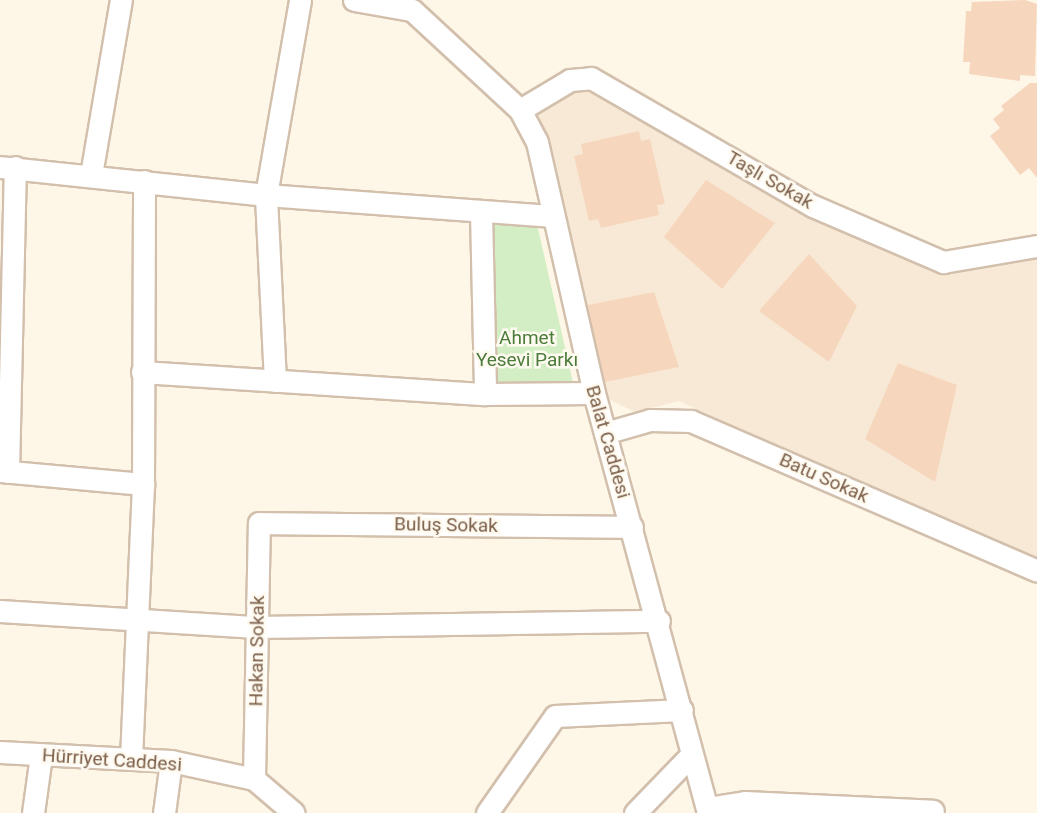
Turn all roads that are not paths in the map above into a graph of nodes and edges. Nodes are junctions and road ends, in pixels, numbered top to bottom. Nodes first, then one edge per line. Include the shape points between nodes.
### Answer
1 (121, 0) edge
2 (300, 0) edge
3 (354, 0) edge
4 (412, 3) edge
5 (520, 110) junction
6 (7, 167) edge
7 (91, 175) junction
8 (144, 181) junction
9 (266, 195) junction
10 (481, 212) junction
11 (550, 216) junction
12 (1037, 246) edge
13 (142, 372) junction
14 (275, 381) junction
15 (594, 393) junction
16 (485, 394) junction
17 (606, 433) junction
18 (4, 471) edge
19 (143, 484) junction
20 (259, 523) joint
21 (632, 527) junction
22 (1037, 571) edge
23 (0, 611) edge
24 (138, 618) junction
25 (659, 621) junction
26 (257, 627) junction
27 (682, 710) junction
28 (0, 752) edge
29 (41, 755) junction
30 (691, 755) junction
31 (131, 759) junction
32 (171, 761) junction
33 (254, 779) junction
34 (707, 811) edge
35 (933, 811) dead end
36 (33, 813) edge
37 (164, 813) edge
38 (295, 813) edge
39 (487, 813) edge
40 (635, 813) edge

1 - 7 street
2 - 9 street
3 - 4 street, Balat Caddesi
4 - 5 street, Balat Caddesi
5 - 11 street, Balat Caddesi via 537,142
5 - 12 street, Taşlı Sokak via 570,80 591,78 813,206 943,262
6 - 7 street
6 - 18 street
7 - 8 street
8 - 9 street
8 - 13 street
9 - 10 street
9 - 14 street
10 - 11 street
10 - 16 street
11 - 15 street, Balat Caddesi
13 - 14 street
13 - 19 street
14 - 16 street
15 - 16 street
15 - 17 street, Balat Caddesi
17 - 21 street, Balat Caddesi
17 - 22 street, Batu Sokak via 650,420 691,421
18 - 19 street
19 - 24 street
20 - 21 street, Buluş Sokak
20 - 26 street, Hakan Sokak
21 - 25 street, Balat Caddesi
23 - 24 street
24 - 26 street
24 - 31 street
25 - 26 street
25 - 27 street, Balat Caddesi
26 - 33 street, Hakan Sokak
27 - 30 street, Balat Caddesi
27 - 39 street via 555,716
28 - 29 street, Hürriyet Caddesi
29 - 31 street, Hürriyet Caddesi
29 - 36 street
30 - 34 street, Balat Caddesi
30 - 40 street
31 - 32 street, Hürriyet Caddesi
32 - 33 street, Hürriyet Caddesi
32 - 37 street
33 - 38 street, Hürriyet Caddesi
34 - 35 street via 745,802

